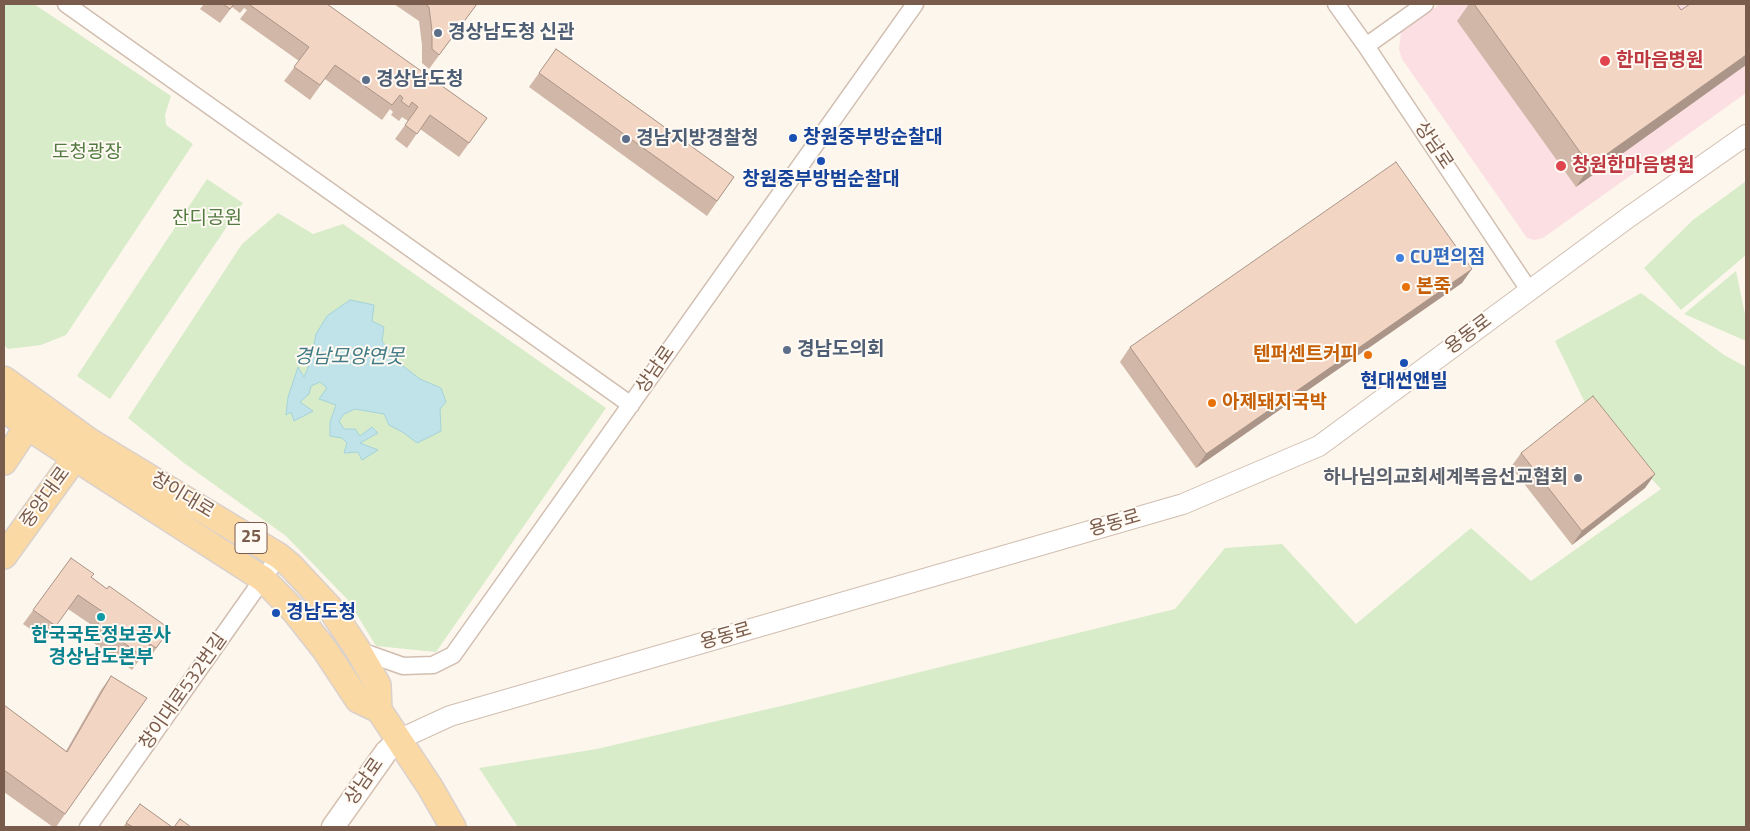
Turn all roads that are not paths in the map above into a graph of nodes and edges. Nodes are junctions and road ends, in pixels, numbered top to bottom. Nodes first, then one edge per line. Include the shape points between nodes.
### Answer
1 (66, 4) edge
2 (916, 4) edge
3 (1336, 4) edge
4 (1425, 4) edge
5 (1366, 46) junction
6 (1746, 135) edge
7 (1529, 290) junction
8 (4, 379) edge
9 (632, 405) junction
10 (41, 406) junction
11 (4, 408) edge
12 (28, 427) junction
13 (83, 450) junction
14 (4, 462) edge
15 (4, 556) edge
16 (279, 556) junction
17 (263, 579) junction
18 (358, 650) junction
19 (379, 710) junction
20 (400, 739) junction
21 (88, 827) edge
22 (333, 827) edge
23 (453, 827) edge

1 - 9 street
2 - 9 street, 상남로
3 - 5 street, 상남로
4 - 5 street
5 - 7 street, 상남로
6 - 7 street, 용동로
7 - 20 street, 용동로 via 1319,446 1183,504 450,716
8 - 10 main road, 창이대로
9 - 18 street, 상남로 via 453,655 433,665 403,666
10 - 12 main road
10 - 13 main road, 창이대로 / 25 via 62,422
11 - 12 main road, 창이대로
12 - 13 main road, 창이대로
12 - 14 main road
13 - 15 main road, 중앙대로
13 - 16 main road, 창이대로 / 25
13 - 17 main road, 창이대로
16 - 17 street, 창이대로532번길
16 - 18 main road, 창이대로 / 25 via 330,608
17 - 19 main road, 창이대로 via 325,650 358,700
17 - 21 street, 창이대로532번길
18 - 19 main road, 창이대로 / 25 via 378,685
19 - 20 main road, 창이대로
20 - 22 main road, 상남로 via 386,752
20 - 23 main road, 창이대로

